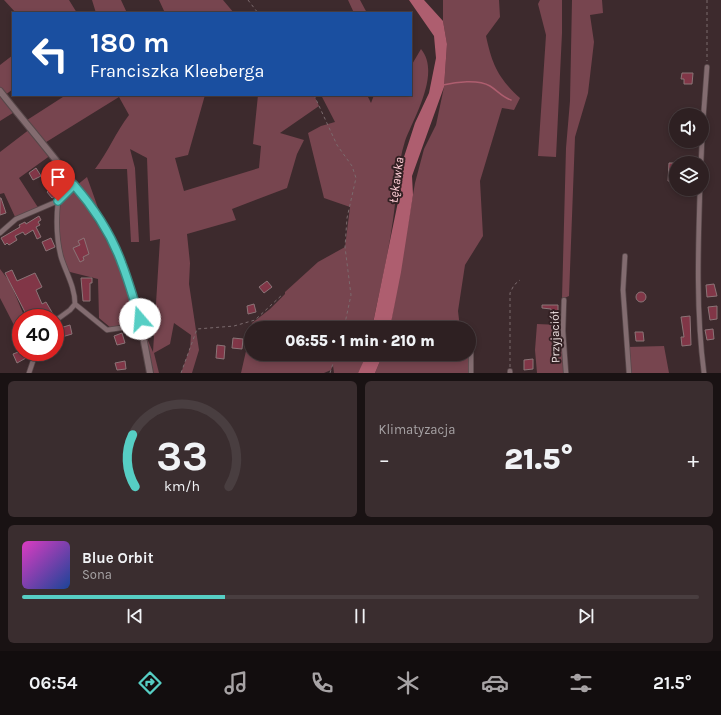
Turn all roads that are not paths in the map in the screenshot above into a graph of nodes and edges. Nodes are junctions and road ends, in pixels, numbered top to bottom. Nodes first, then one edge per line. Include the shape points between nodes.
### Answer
1 (707, 67) road end
2 (0, 91) edge
3 (704, 108) edge
4 (74, 185) junction
5 (700, 196) edge
6 (58, 201) junction
7 (0, 233) edge
8 (625, 256) dead end
9 (564, 300) dead end
10 (75, 304) junction
11 (64, 314) edge
12 (141, 325) junction
13 (33, 361) edge
14 (471, 361) edge
15 (29, 373) edge
16 (150, 373) edge
17 (471, 373) edge
18 (566, 373) edge
19 (629, 373) edge
20 (704, 373) edge

1 - 3 street
2 - 4 street
4 - 6 street
4 - 12 street via 92,209 122,263
5 - 20 street via 697,256
6 - 7 street via 16,219
6 - 10 street via 56,228 61,256 74,291
8 - 19 street via 623,290
9 - 18 street, Przyjaciół
10 - 11 street
10 - 12 street via 107,330
12 - 16 street
13 - 15 street
14 - 17 street

